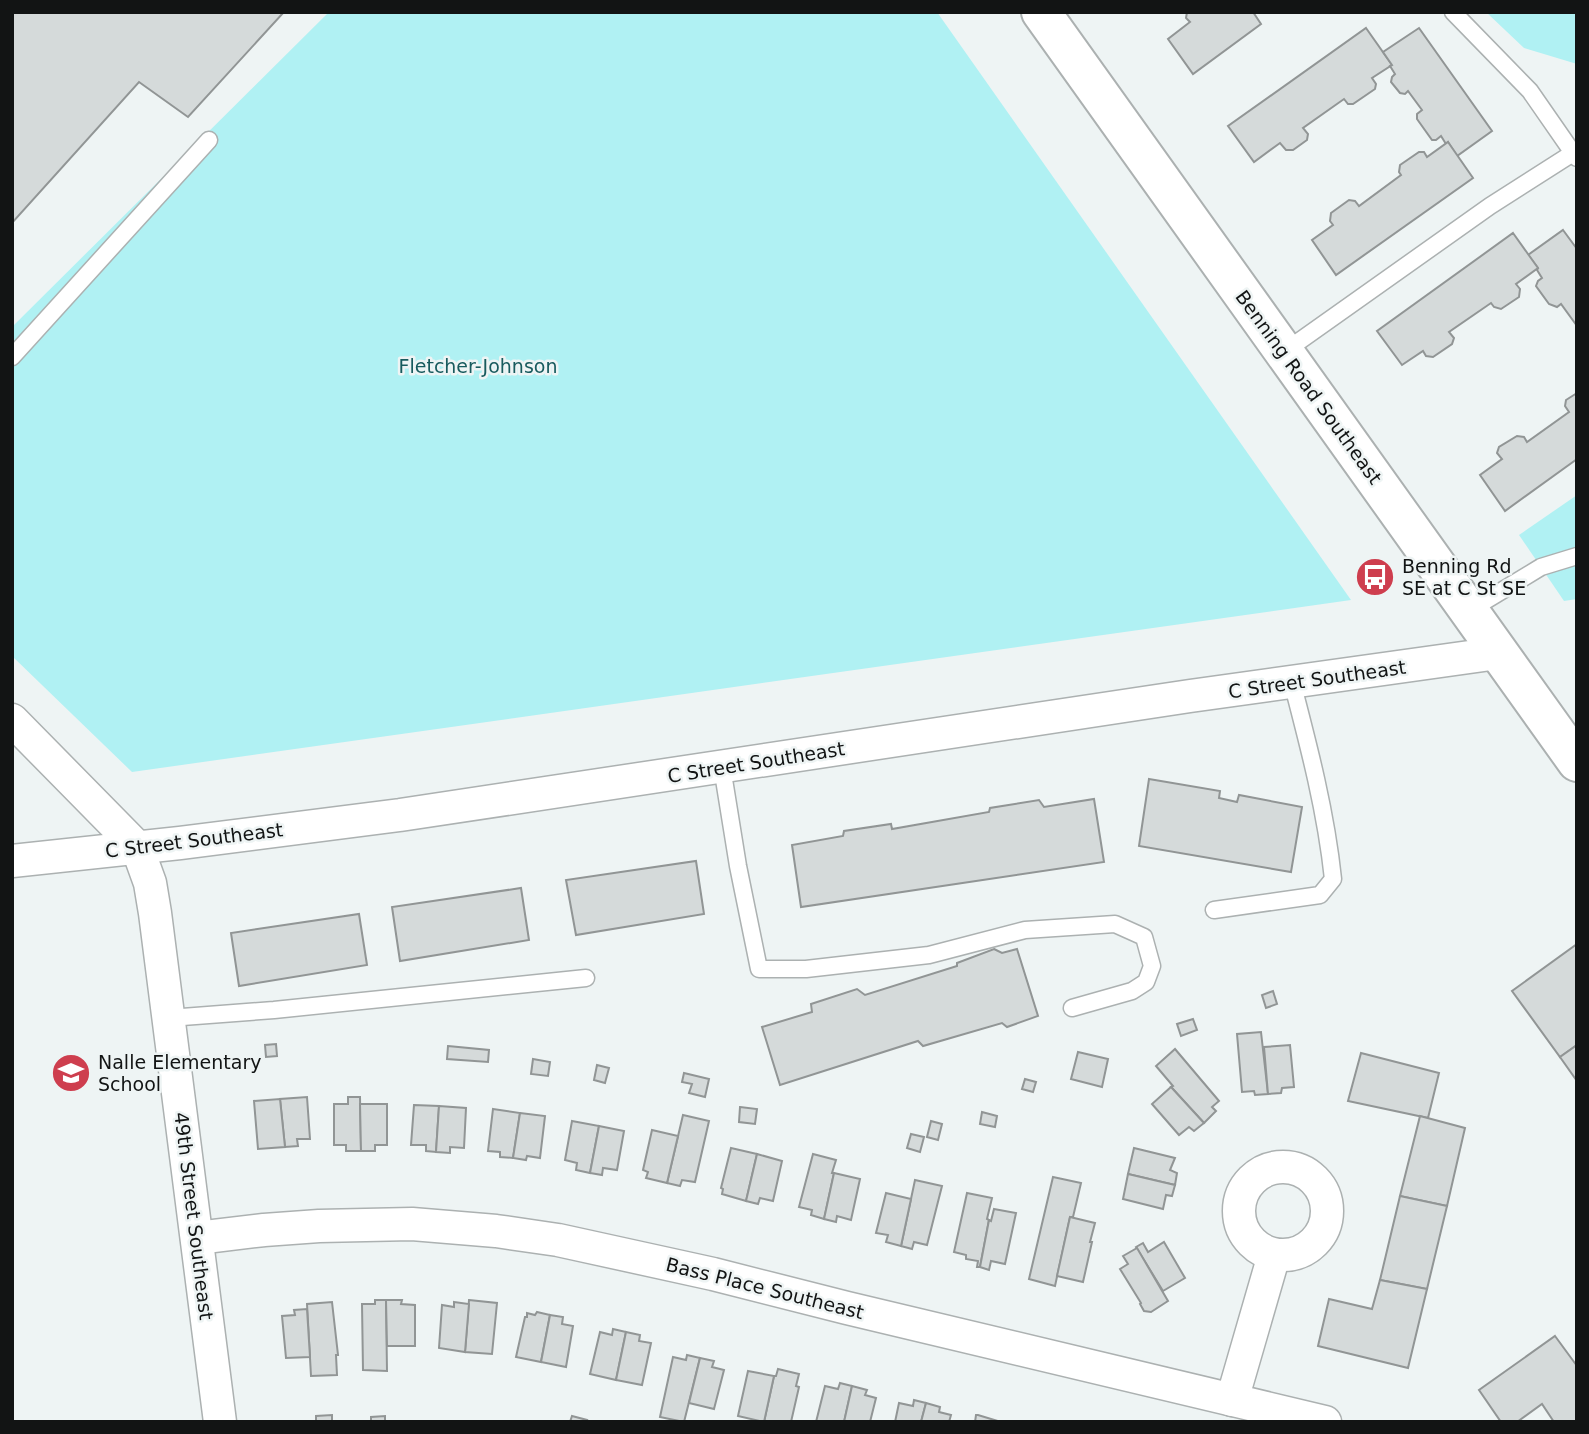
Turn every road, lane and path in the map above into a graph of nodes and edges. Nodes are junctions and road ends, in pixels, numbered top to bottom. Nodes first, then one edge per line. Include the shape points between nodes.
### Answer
1 (1041, 12) edge
2 (1453, 12) edge
3 (209, 140) dead end
4 (1575, 156) edge
5 (1284, 352) junction
6 (12, 357) edge
7 (1577, 556) edge
8 (1470, 610) junction
9 (1499, 653) junction
10 (1292, 682) junction
11 (12, 720) edge
12 (1577, 762) edge
13 (722, 767) junction
14 (137, 847) junction
15 (12, 861) edge
16 (1214, 910) dead end
17 (586, 978) dead end
18 (1072, 1009) dead end
19 (169, 1018) junction
20 (197, 1238) junction
21 (1274, 1255) dead end
22 (1232, 1400) junction
23 (220, 1422) edge
24 (1325, 1422) edge

1 - 5 main road, Benning Road Southeast
2 - 4 lane via 1530,91
3 - 6 lane
4 - 5 lane via 1490,206
5 - 8 main road, Benning Road Southeast
7 - 8 lane via 1541,567
8 - 9 main road, Benning Road Southeast
9 - 10 street, C Street Southeast
9 - 12 main road, Benning Road Southeast
10 - 13 street, C Street Southeast
10 - 16 lane via 1329,839 1333,879 1320,895
11 - 14 street
13 - 14 street, C Street Southeast via 400,815
13 - 18 lane via 759,969 806,969 929,955 1025,930 1115,924 1144,937 1152,966 1146,982 1132,991
14 - 15 street, C Street Southeast
14 - 19 street, 49th Street Southeast via 153,898
17 - 19 lane
19 - 20 street, 49th Street Southeast
20 - 22 street, Bass Place Southeast via 319,1226 412,1224 558,1240 713,1273
20 - 23 street, 49th Street Southeast
21 - 22 street
22 - 24 street, Bass Place Southeast

